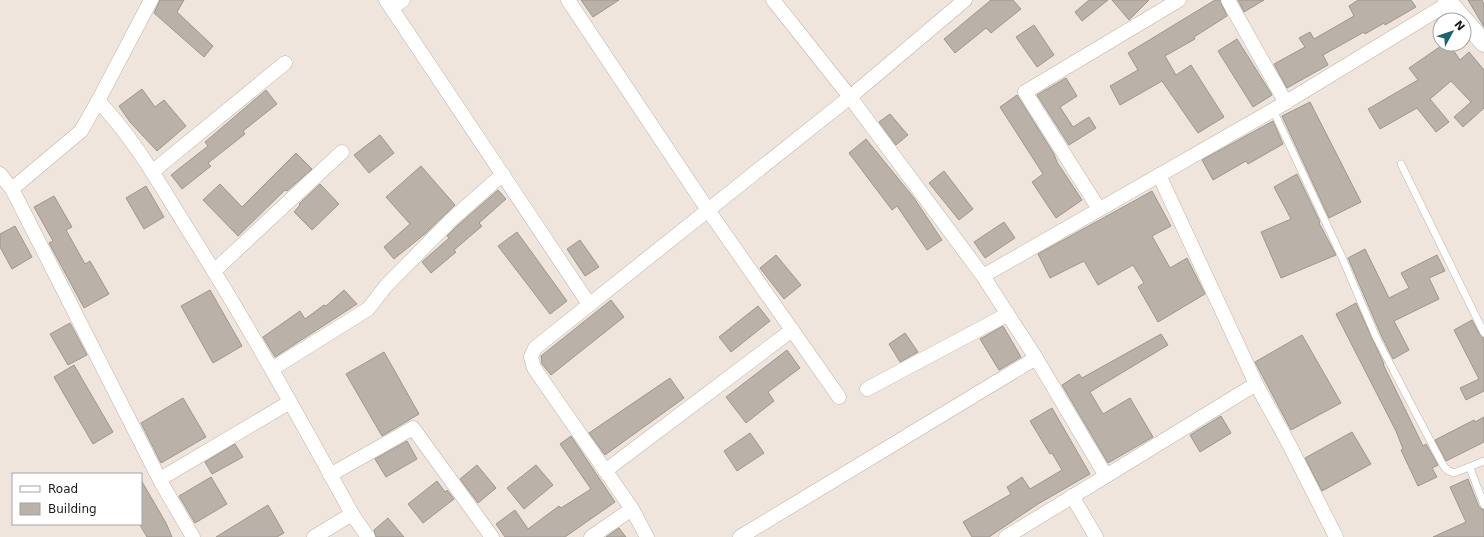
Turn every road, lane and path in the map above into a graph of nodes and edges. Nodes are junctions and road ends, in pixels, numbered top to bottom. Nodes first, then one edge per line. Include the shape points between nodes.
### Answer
1 (151, 0) edge
2 (568, 0) edge
3 (773, 0) edge
4 (1179, 0) edge
5 (1228, 0) edge
6 (960, 2) edge
7 (1448, 2) edge
8 (393, 3) edge
9 (1457, 12) edge
10 (1472, 29) edge
11 (1484, 43) edge
12 (285, 63) dead end
13 (850, 97) junction
14 (98, 101) junction
15 (1286, 103) junction
16 (1273, 110) junction
17 (342, 152) dead end
18 (1401, 164) dead end
19 (152, 172) junction
20 (0, 174) edge
21 (503, 174) junction
22 (1159, 175) junction
23 (12, 189) junction
24 (1099, 209) junction
25 (708, 210) junction
26 (214, 271) junction
27 (982, 276) junction
28 (589, 304) junction
29 (1008, 314) junction
30 (792, 330) junction
31 (1484, 333) edge
32 (1036, 358) junction
33 (272, 370) junction
34 (1256, 384) junction
35 (867, 389) dead end
36 (839, 397) dead end
37 (290, 402) junction
38 (1484, 462) edge
39 (1470, 468) junction
40 (605, 471) junction
41 (330, 475) junction
42 (1106, 476) junction
43 (160, 479) junction
44 (1072, 496) junction
45 (1484, 505) edge
46 (632, 508) junction
47 (352, 514) junction
48 (193, 537) edge
49 (314, 537) edge
50 (368, 537) edge
51 (492, 537) edge
52 (591, 537) edge
53 (647, 537) edge
54 (740, 537) edge
55 (1006, 537) edge
56 (1096, 537) edge
57 (1336, 537) edge

1 - 14 street
2 - 25 street
3 - 13 street
4 - 24 street via 1025,92
5 - 15 street
6 - 13 street
7 - 9 street
7 - 15 street
8 - 21 street
10 - 11 street
12 - 19 street
13 - 25 street
13 - 27 street
14 - 19 street via 112,116
14 - 23 street via 81,131
15 - 16 street
16 - 22 street
16 - 39 lane via 1341,255 1376,337 1443,465 1454,473
17 - 26 street
18 - 31 lane
19 - 26 street
20 - 23 street
21 - 28 street
21 - 33 street via 451,220 386,286 368,309
22 - 24 street
22 - 34 street
23 - 43 street
24 - 27 street
25 - 28 street
25 - 30 street
26 - 33 street
27 - 29 street
28 - 40 street via 535,348 531,357 534,368
29 - 32 street
29 - 35 street
30 - 36 street
30 - 40 street
32 - 42 street
32 - 54 street
33 - 37 street
34 - 42 street
34 - 57 street
37 - 41 street
37 - 43 street
38 - 39 lane
39 - 45 lane
40 - 46 street
41 - 47 street
41 - 51 street via 413,428
42 - 44 street
43 - 48 street
44 - 55 street
44 - 56 street
46 - 52 street
46 - 53 street
47 - 49 street
47 - 50 street

